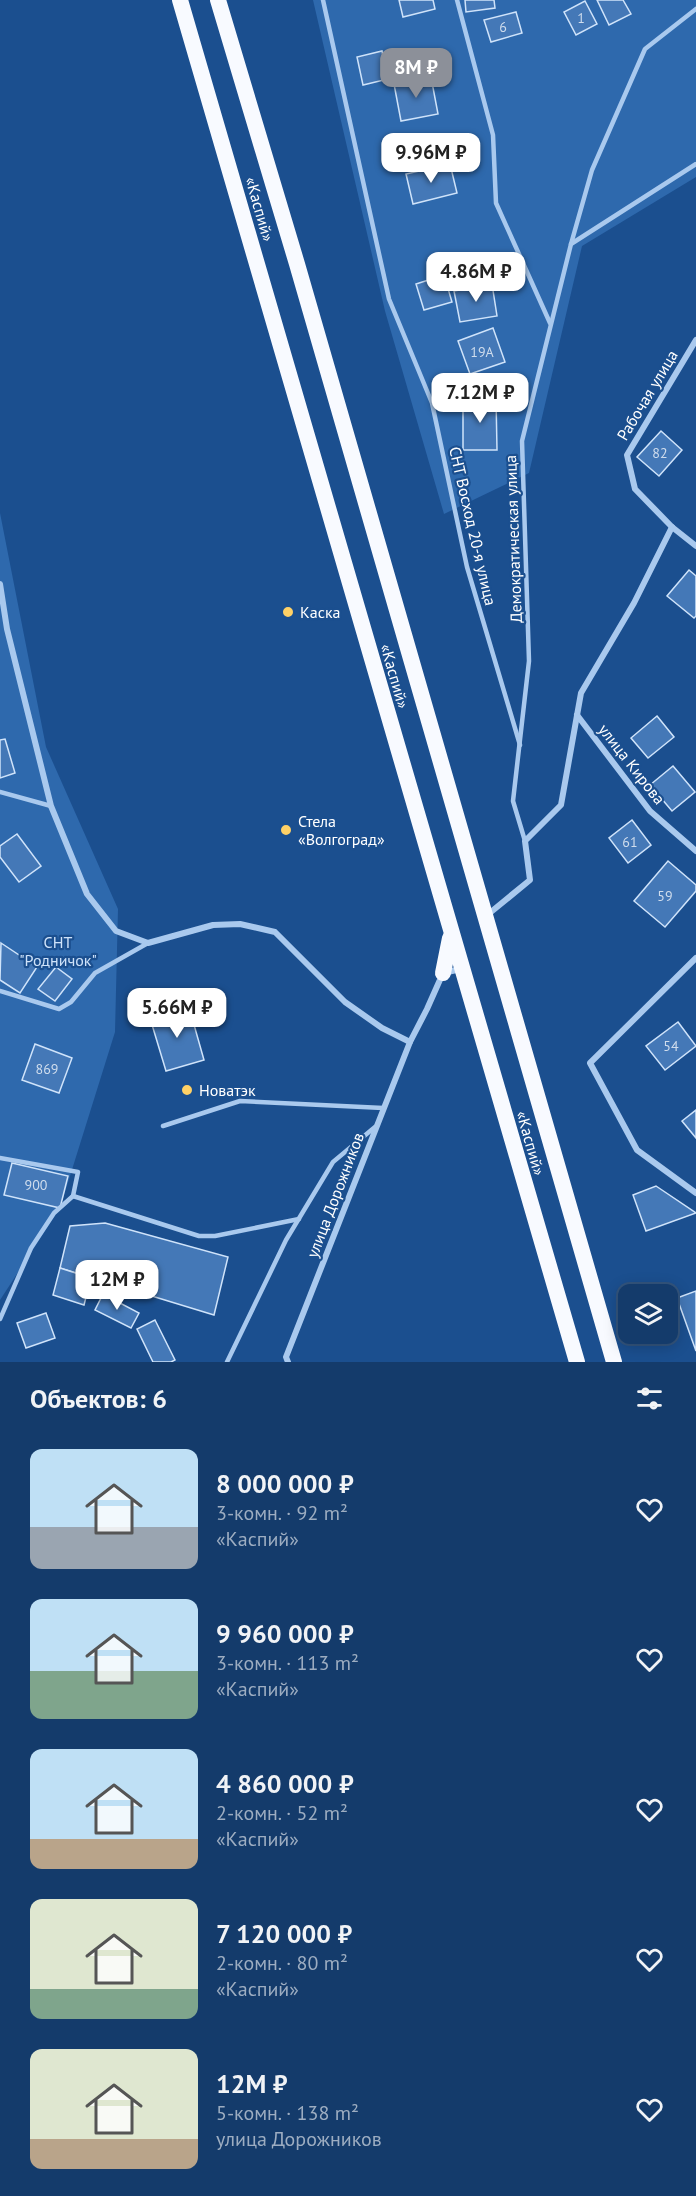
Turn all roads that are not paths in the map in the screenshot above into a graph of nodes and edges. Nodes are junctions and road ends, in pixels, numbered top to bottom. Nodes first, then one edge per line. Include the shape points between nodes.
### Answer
1 (180, 0) edge
2 (218, 0) edge
3 (323, 0) edge
4 (457, 0) edge
5 (696, 9) edge
6 (696, 164) edge
7 (571, 244) junction
8 (551, 324) junction
9 (696, 340) edge
10 (672, 527) junction
11 (696, 546) edge
12 (0, 584) edge
13 (4, 628) edge
14 (577, 715) junction
15 (520, 745) junction
16 (0, 792) edge
17 (51, 806) junction
18 (525, 841) junction
19 (696, 850) edge
20 (486, 916) junction
21 (451, 934) junction
22 (148, 943) junction
23 (696, 958) edge
24 (461, 969) junction
25 (443, 973) junction
26 (0, 991) edge
27 (410, 1042) junction
28 (383, 1107) junction
29 (163, 1126) dead end
30 (375, 1127) junction
31 (0, 1158) edge
32 (696, 1193) edge
33 (73, 1196) junction
34 (299, 1219) junction
35 (0, 1319) edge
36 (287, 1360) edge
37 (227, 1362) edge
38 (577, 1362) edge
39 (614, 1362) edge

1 - 21 highway, «Каспий»
2 - 20 highway, «Каспий»
3 - 15 lane, СНТ Восход 20-я улица via 389,299 432,403 467,567
4 - 8 lane via 493,135 496,203
5 - 7 lane, Демократическая улица via 645,49 592,170
6 - 7 lane
7 - 8 lane, Демократическая улица
8 - 15 lane, Демократическая улица via 522,441 529,662
9 - 10 street, Рабочая улица via 627,455 635,489
10 - 11 street, Рабочая улица
10 - 14 street via 630,612 581,693
12 - 13 street
13 - 17 street
14 - 18 street via 561,805
14 - 19 street, улица Кирова via 650,811
15 - 18 lane, Демократическая улица via 513,801
16 - 17 lane
17 - 22 street via 87,894 116,931
18 - 20 street via 530,880
20 - 39 highway, «Каспий»
21 - 24 highway, «Каспий»
21 - 25 highway
22 - 26 lane via 95,973 71,1002 59,1010
22 - 27 street via 213,925 240,924 275,932 345,1002
23 - 32 street via 590,1063 637,1150
24 - 25 street
24 - 38 highway, «Каспий»
25 - 27 street, улица Дорожников
27 - 28 street, улица Дорожников
28 - 29 lane via 240,1101
28 - 30 street, улица Дорожников
30 - 34 lane via 333,1162
30 - 36 street, улица Дорожников
31 - 33 lane via 78,1172
33 - 34 lane via 199,1236
33 - 35 lane via 54,1213 31,1248
34 - 37 lane

